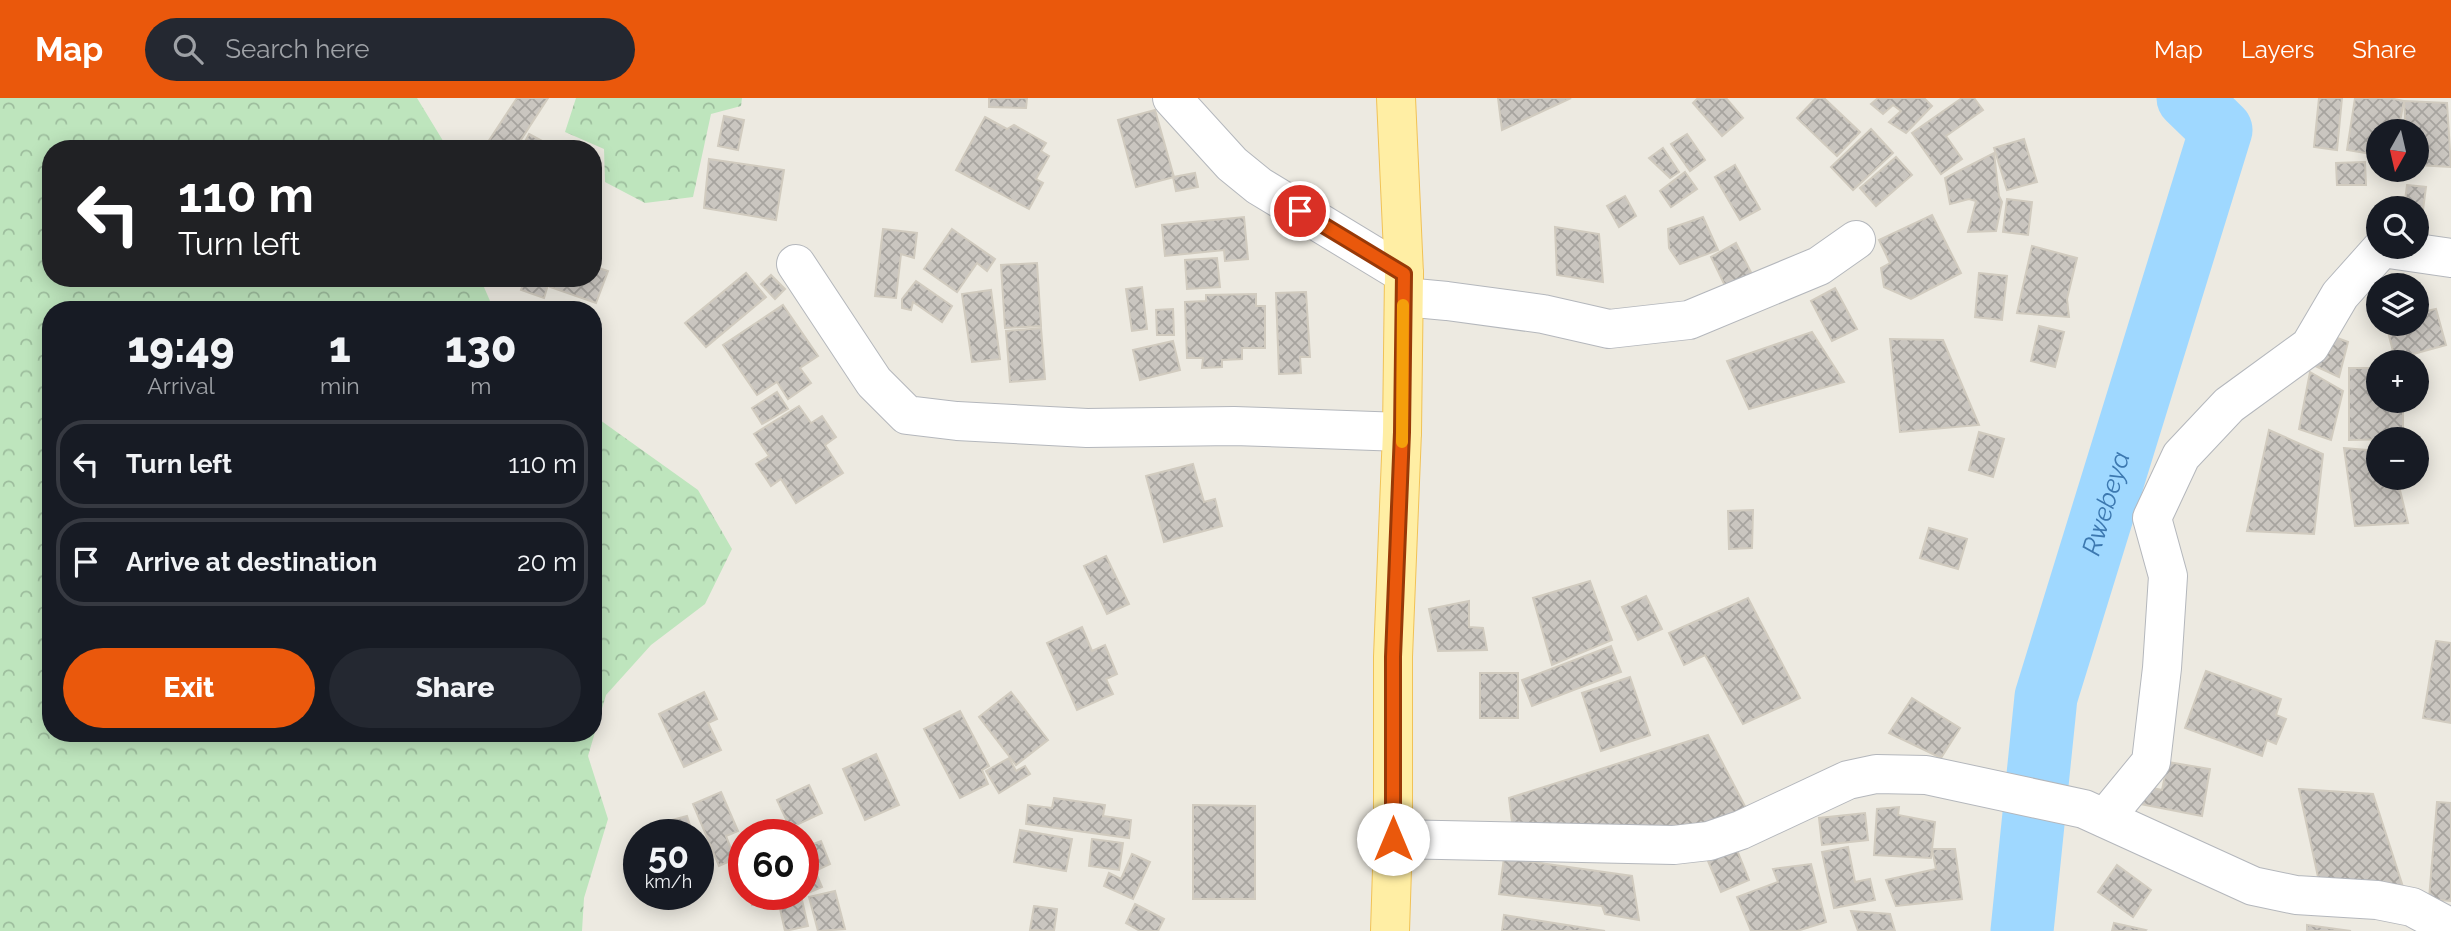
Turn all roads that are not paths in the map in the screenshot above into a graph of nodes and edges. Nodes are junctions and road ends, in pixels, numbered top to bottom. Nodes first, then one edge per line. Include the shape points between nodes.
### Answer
1 (1172, 98) edge
2 (1396, 98) edge
3 (1856, 240) dead end
4 (2451, 258) edge
5 (796, 264) dead end
6 (1404, 286) junction
7 (1402, 432) junction
8 (2095, 814) junction
9 (1393, 839) junction
10 (2451, 928) edge
11 (1390, 931) edge

1 - 6 street via 1259,186
2 - 6 main road
3 - 6 street via 1819,266 1689,320 1609,329 1447,300
4 - 8 street via 2382,248 2340,295 2310,346 2229,405 2181,456 2152,518 2168,576 2151,762
5 - 7 street via 874,382 907,415 1087,428 1234,426
6 - 7 main road
7 - 9 main road via 1393,657
8 - 9 street via 1926,775 1875,774 1848,780 1709,841
8 - 10 street via 2253,886 2412,907
9 - 11 main road

